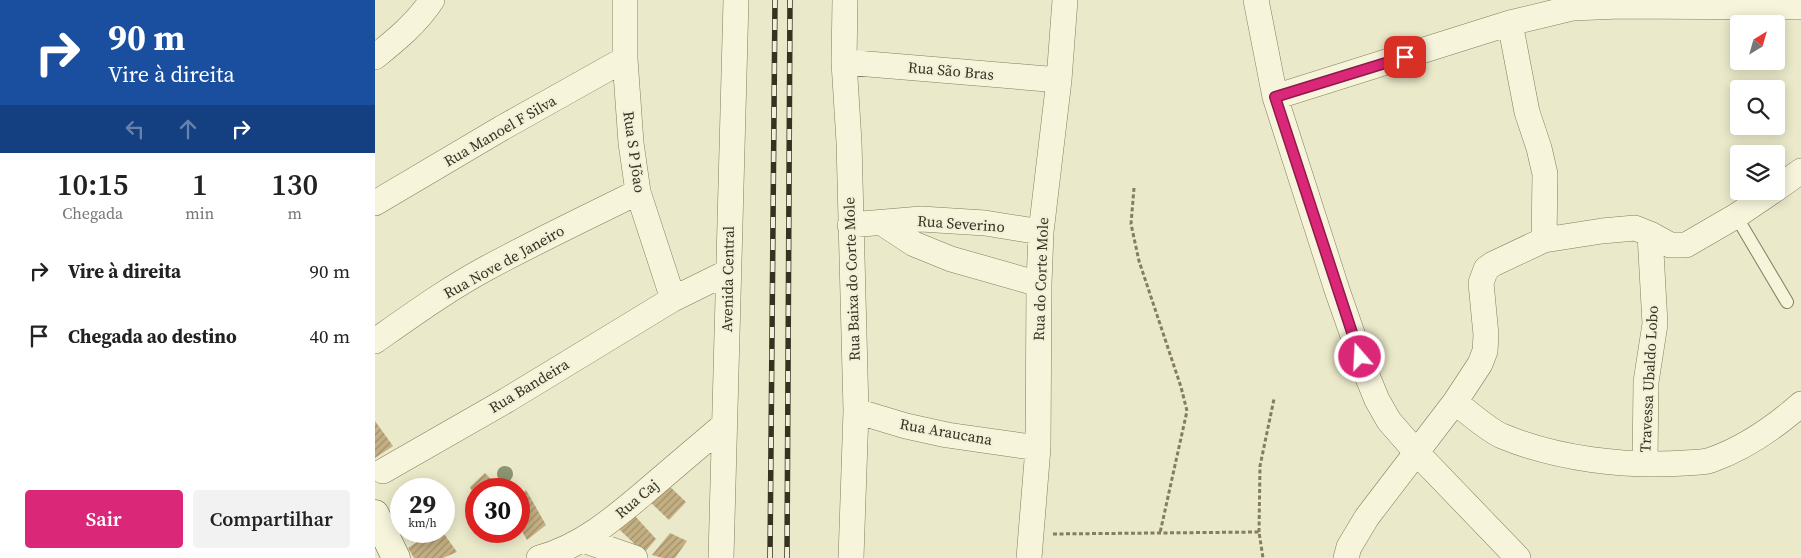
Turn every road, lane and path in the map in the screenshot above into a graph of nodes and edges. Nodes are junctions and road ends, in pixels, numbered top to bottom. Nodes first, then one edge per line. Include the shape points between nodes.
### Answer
1 (431, 0) edge
2 (625, 0) edge
3 (736, 0) edge
4 (845, 0) edge
5 (1065, 0) edge
6 (1256, 0) edge
7 (1620, 3) edge
8 (1756, 4) edge
9 (1801, 7) edge
10 (1510, 23) junction
11 (375, 56) edge
12 (625, 59) junction
13 (843, 62) junction
14 (1059, 80) junction
15 (1275, 97) junction
16 (1801, 171) edge
17 (1785, 183) edge
18 (1134, 188) dead end
19 (638, 192) junction
20 (1760, 200) edge
21 (375, 203) edge
22 (1736, 216) junction
23 (882, 223) junction
24 (850, 225) junction
25 (1041, 232) junction
26 (1651, 234) junction
27 (1544, 240) junction
28 (728, 272) junction
29 (1039, 284) junction
30 (673, 300) junction
31 (1787, 302) dead end
32 (375, 341) edge
33 (1274, 400) dead end
34 (1455, 402) junction
35 (1801, 404) edge
36 (856, 411) junction
37 (725, 424) junction
38 (1038, 448) junction
39 (1417, 453) junction
40 (1645, 463) junction
41 (383, 471) dead end
42 (375, 514) edge
43 (1259, 532) junction
44 (1160, 533) junction
45 (583, 540) junction
46 (1030, 546) edge
47 (396, 558) edge
48 (539, 558) edge
49 (635, 558) edge
50 (721, 558) edge
51 (851, 558) edge
52 (1263, 558) edge
53 (1346, 558) edge
54 (1518, 558) edge

1 - 11 street via 424,12 397,39
2 - 12 street, Rua S P Jõao
3 - 28 street, Avenida Central
4 - 13 street, Rua Baixa do Corte Mole
5 - 14 street, Rua do Corte Mole
6 - 15 street
7 - 8 street
7 - 10 street via 1572,8
8 - 9 street
10 - 15 street
10 - 27 street via 1527,112 1545,174
12 - 19 street, Rua S P Jõao
12 - 21 street, Rua Manoel F Silva
13 - 14 street, Rua São Bras
13 - 24 street, Rua Baixa do Corte Mole via 849,142
14 - 25 street, Rua do Corte Mole
15 - 39 street via 1366,373 1389,421
16 - 17 street
18 - 44 path via 1131,224 1139,261 1187,411
19 - 30 street, Rua S P Jõao
19 - 32 street, Rua Nove de Janeiro via 486,268
20 - 22 street
22 - 26 street via 1686,245 1670,245
22 - 31 lane
23 - 24 street, Rua Severino
23 - 25 street, Rua Severino via 921,218
23 - 29 street via 914,244 951,259
24 - 36 street, Rua Baixa do Corte Mole
25 - 29 street, Rua do Corte Mole
26 - 27 street via 1635,228
26 - 40 street, Travessa Ubaldo Lobo via 1655,324 1646,382
27 - 34 street via 1493,264 1483,275 1485,351
28 - 30 street, Rua Bandeira
28 - 37 street, Avenida Central
29 - 38 street, Rua do Corte Mole
30 - 41 street, Rua Bandeira
33 - 43 path via 1260,466
34 - 39 street
34 - 40 street via 1500,435 1539,448 1610,462
35 - 40 street via 1750,442 1710,461
36 - 38 street, Rua Araucana via 947,436
36 - 51 street, Rua Baixa do Corte Mole
37 - 45 street, Rua Caj via 617,516
37 - 50 street, Avenida Central
38 - 46 street, Rua do Corte Mole
39 - 53 street via 1367,517
39 - 54 street
42 - 47 main road
43 - 44 path
43 - 52 path
44 - 46 path
45 - 48 street, Rua Caj via 556,554
45 - 49 street

